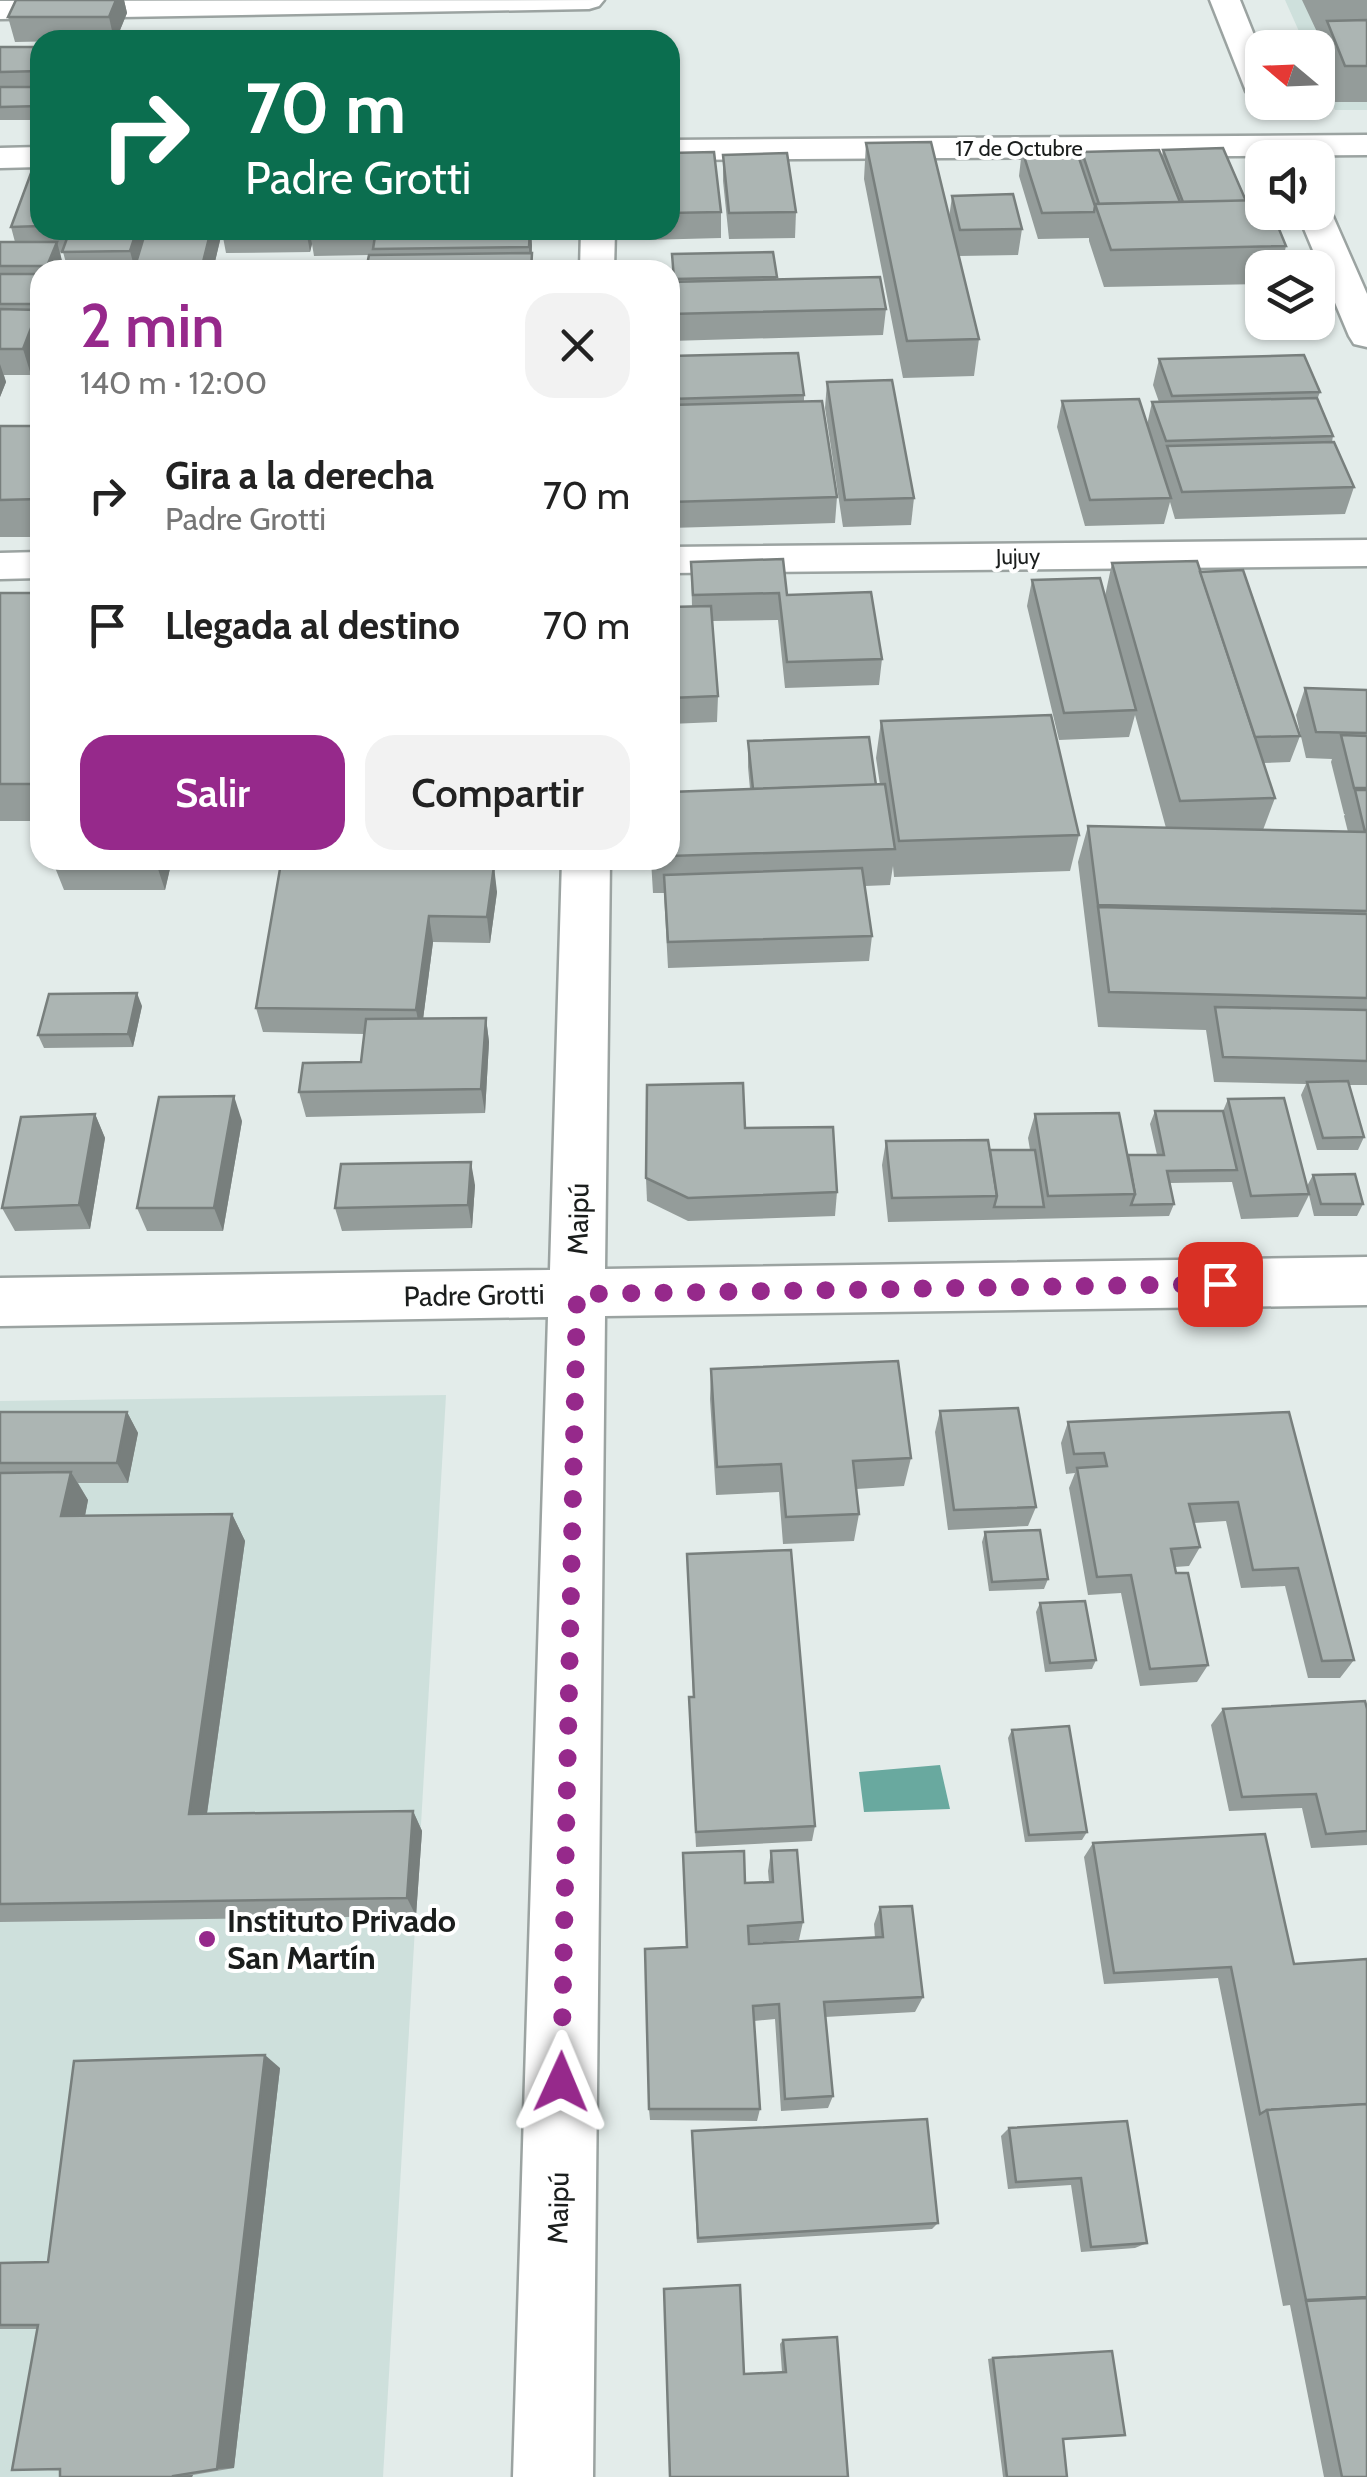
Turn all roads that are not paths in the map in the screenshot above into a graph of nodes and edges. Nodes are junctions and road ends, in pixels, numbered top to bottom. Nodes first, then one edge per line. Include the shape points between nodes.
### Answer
1 (1225, 0) edge
2 (598, 9) edge
3 (0, 10) edge
4 (1245, 49) edge
5 (1367, 145) edge
6 (1335, 147) edge
7 (680, 150) edge
8 (1245, 151) edge
9 (30, 157) edge
10 (0, 158) edge
11 (1322, 230) edge
12 (1367, 336) edge
13 (1367, 553) edge
14 (680, 560) edge
15 (30, 565) edge
16 (0, 566) edge
17 (586, 870) edge
18 (1367, 1281) edge
19 (577, 1294) junction
20 (0, 1302) edge
21 (553, 2477) edge

1 - 4 street
2 - 3 street
5 - 6 street, 17 de Octubre
7 - 8 street, 17 de Octubre
9 - 10 street
11 - 12 street
13 - 14 street, Jujuy
15 - 16 street
17 - 19 street, Maipú
18 - 19 street, Padre Grotti
19 - 20 street, Padre Grotti
19 - 21 street, Maipú

